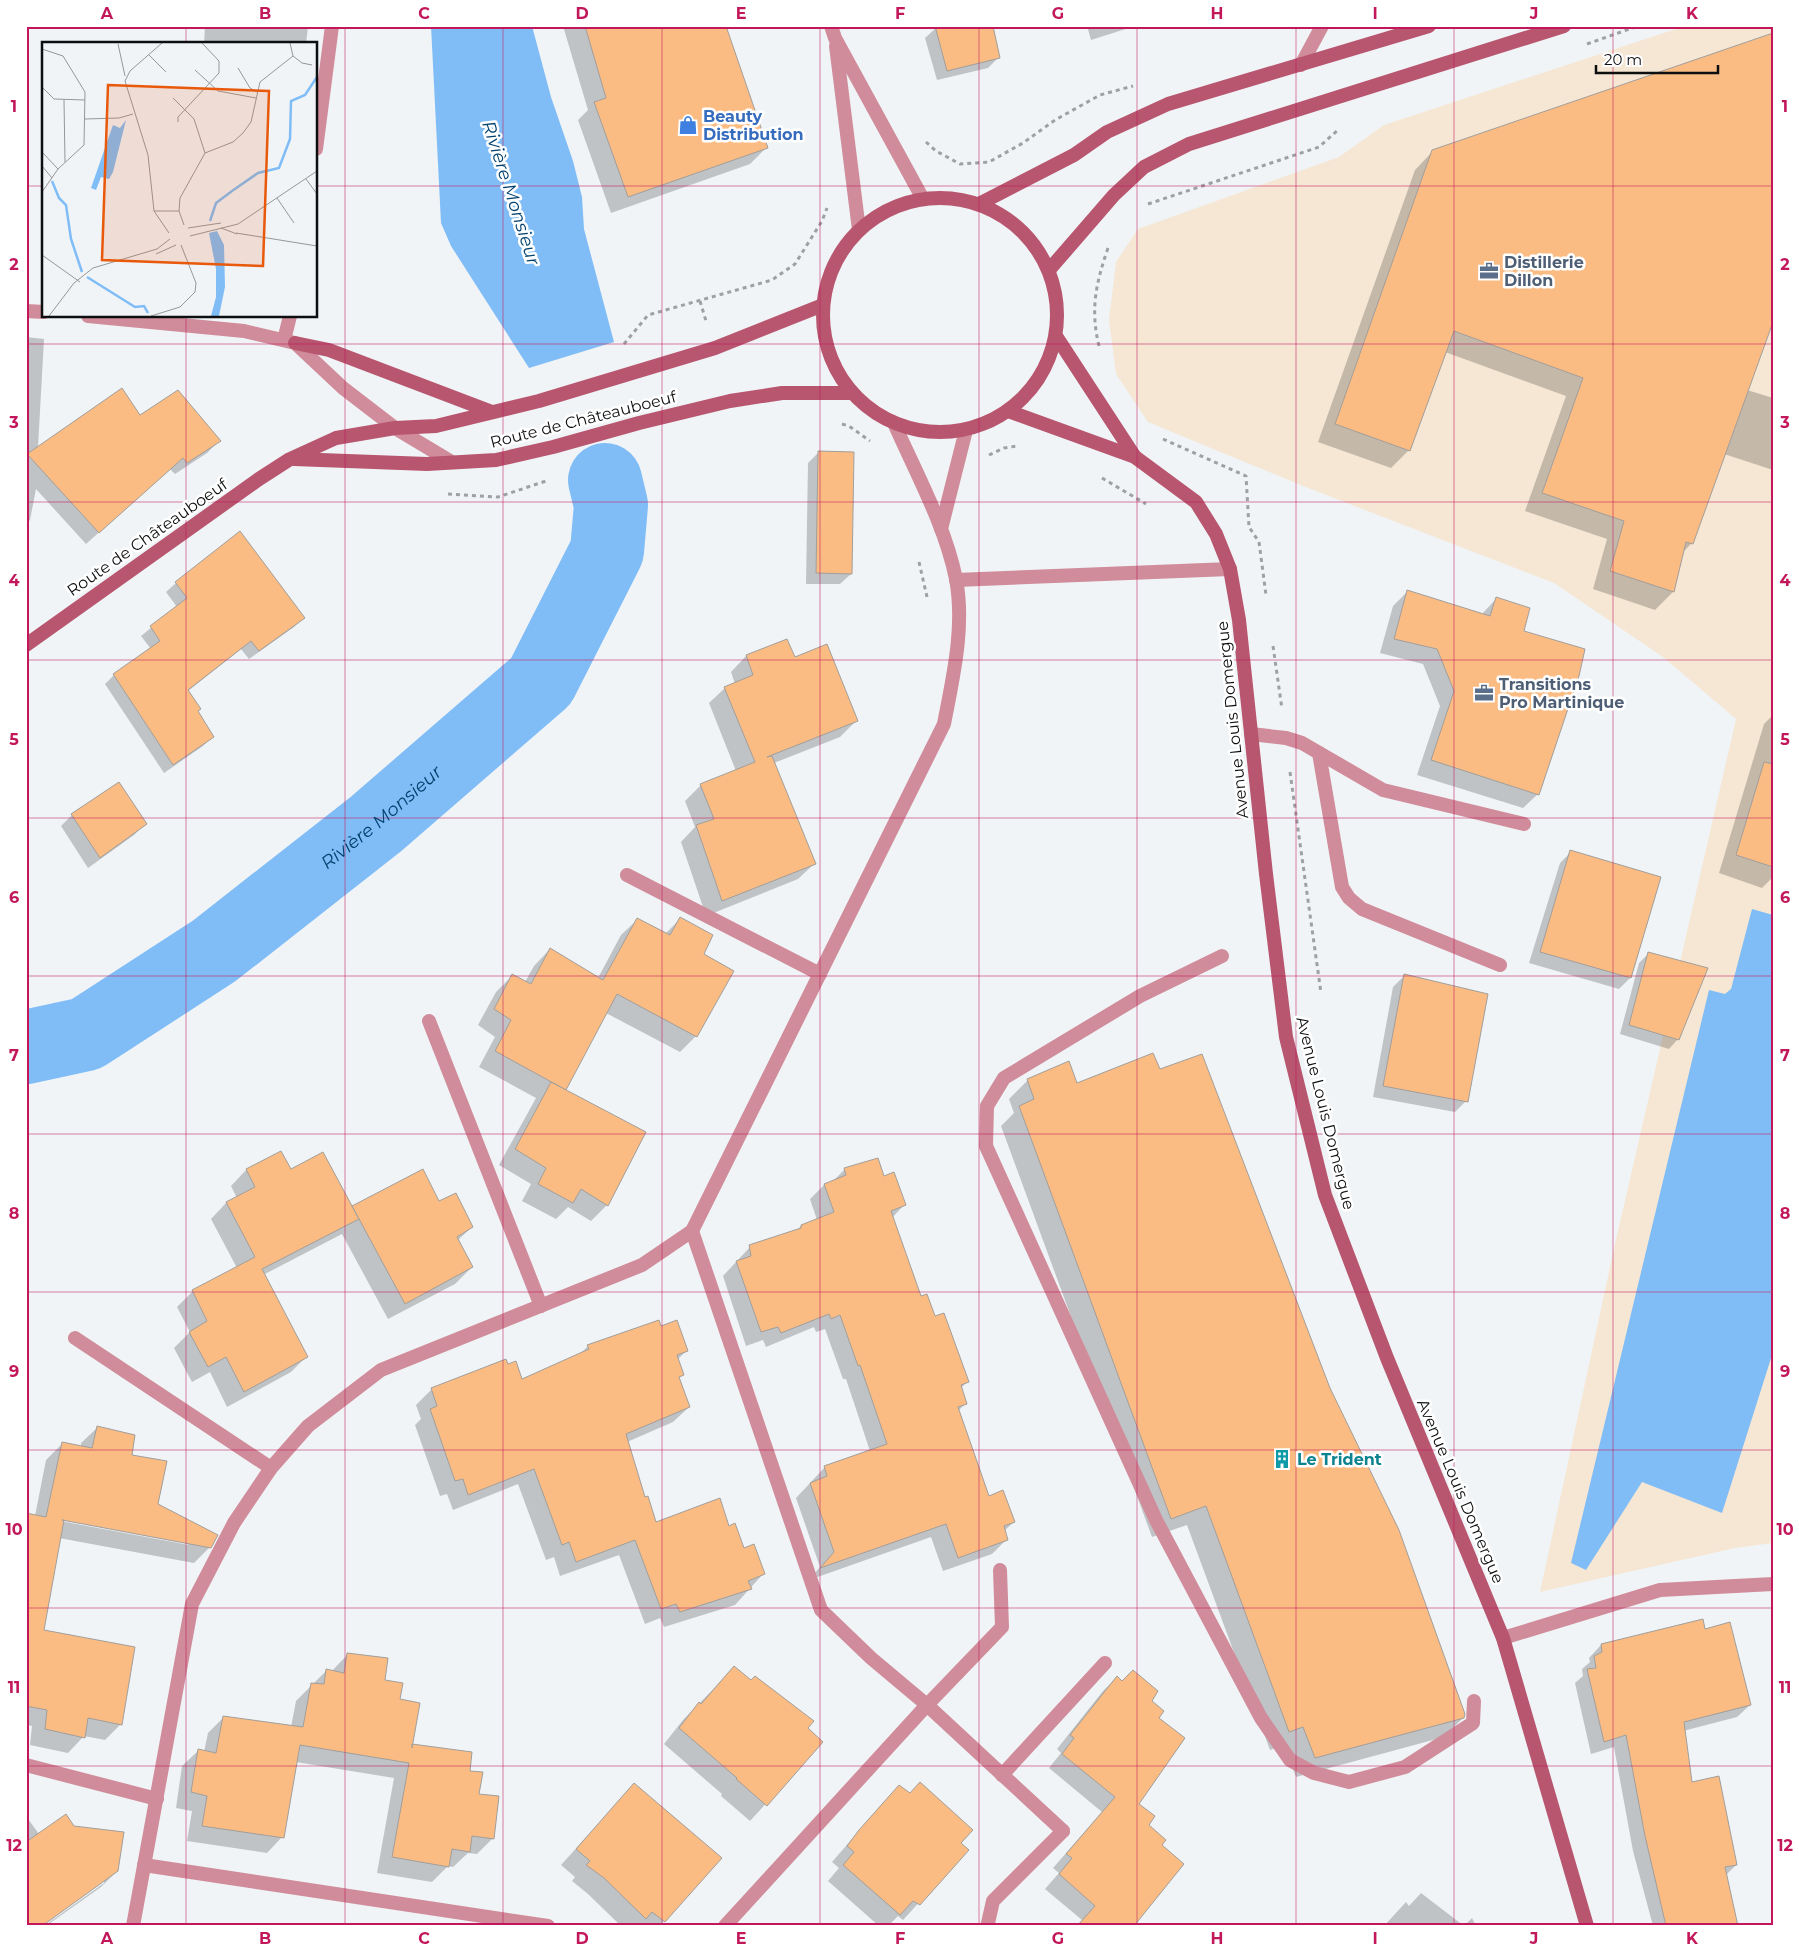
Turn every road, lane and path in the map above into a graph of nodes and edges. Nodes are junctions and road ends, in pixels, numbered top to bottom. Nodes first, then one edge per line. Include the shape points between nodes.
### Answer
1 (332, 26) edge
2 (1322, 26) edge
3 (1429, 26) edge
4 (1564, 26) edge
5 (1638, 26) edge
6 (833, 32) edge
7 (1586, 44) dead end
8 (1300, 65) junction
9 (1138, 84) dead end
10 (1343, 125) dead end
11 (318, 134) edge
12 (922, 139) dead end
13 (923, 199) junction
14 (828, 204) dead end
15 (979, 204) junction
16 (1142, 206) dead end
17 (859, 230) junction
18 (1110, 242) dead end
19 (1049, 270) junction
20 (823, 305) junction
21 (26, 311) edge
22 (42, 312) edge
23 (109, 318) edge
24 (290, 318) edge
25 (1056, 336) junction
26 (290, 341) junction
27 (623, 346) dead end
28 (1100, 352) dead end
29 (852, 393) junction
30 (1008, 411) junction
31 (492, 412) junction
32 (894, 423) junction
33 (395, 428) junction
34 (966, 430) junction
35 (1157, 435) dead end
36 (1135, 457) junction
37 (290, 459) junction
38 (450, 461) junction
39 (1249, 527) dead end
40 (942, 529) junction
41 (918, 553) dead end
42 (1230, 569) junction
43 (956, 580) junction
44 (928, 600) dead end
45 (26, 644) edge
46 (1251, 734) junction
47 (1319, 753) junction
48 (1524, 824) dead end
49 (627, 874) dead end
50 (1222, 956) dead end
51 (1500, 965) dead end
52 (820, 974) junction
53 (429, 1021) dead end
54 (692, 1231) junction
55 (540, 1306) junction
56 (75, 1338) dead end
57 (271, 1468) junction
58 (1000, 1570) dead end
59 (1773, 1584) edge
60 (1504, 1638) junction
61 (1105, 1663) dead end
62 (1474, 1701) dead end
63 (927, 1705) junction
64 (26, 1765) edge
65 (1002, 1775) junction
66 (157, 1799) junction
67 (144, 1865) junction
68 (133, 1926) edge
69 (548, 1926) edge
70 (725, 1926) edge
71 (989, 1926) edge
72 (1586, 1926) edge

1 - 11 street
2 - 8 street
3 - 8 main road
4 - 19 main road via 1189,144 1144,167 1114,195
5 - 7 path
6 - 13 street
6 - 17 street
8 - 15 main road via 1168,104 1107,132 1074,155
9 - 12 path via 1100,95 990,162 960,164
10 - 16 path via 1319,147
13 - 15 main road via 952,198
13 - 17 main road via 889,209
14 - 27 path via 822,221 796,264 772,280 648,315
15 - 19 main road via 1009,219 1033,242
17 - 20 main road via 841,252 828,277
18 - 28 path via 1098,276 1094,300 1094,328
19 - 25 main road via 1058,303
20 - 29 main road via 824,337 834,366
20 - 31 main road, Route de Châteauboeuf via 714,348
21 - 22 street
23 - 26 street via 244,331
24 - 26 street
25 - 30 main road via 1047,365 1030,390
25 - 36 main road, Avenue Louis Domergue
26 - 31 main road via 329,350
26 - 33 street
29 - 32 main road via 871,410
29 - 38 main road, Route de Châteauboeuf via 782,393 730,401 496,460
30 - 34 main road
30 - 36 main road, Avenue Louis Domergue
31 - 33 main road, Route de Châteauboeuf via 436,426
32 - 34 main road via 930,432
32 - 40 street
33 - 37 main road, Route de Châteauboeuf via 336,438
33 - 38 street
34 - 40 street
35 - 39 path via 1246,476
36 - 42 main road, Avenue Louis Domergue via 1196,502 1216,534
37 - 38 main road, Route de Châteauboeuf via 426,464
37 - 45 main road, Route de Châteauboeuf
40 - 43 street
41 - 44 path
42 - 43 street
42 - 46 main road, Avenue Louis Domergue
43 - 52 street via 959,622 954,674 944,724
46 - 47 street via 1286,738
46 - 60 main road, Avenue Louis Domergue via 1286,1037 1326,1196 1387,1358
47 - 48 street via 1383,790
47 - 51 street via 1342,887 1349,898 1362,908
49 - 52 street
50 - 62 street via 1140,996 1004,1078 987,1106 986,1146 1156,1520 1260,1718 1290,1760 1314,1773 1349,1782 1405,1767 1473,1723
52 - 54 street
53 - 55 street
54 - 55 street via 642,1266
54 - 63 street via 821,1610
55 - 57 street via 381,1370 308,1426
56 - 57 street
57 - 66 street via 234,1523 192,1604
58 - 63 street via 1002,1627
59 - 60 street via 1660,1590
60 - 72 main road, Avenue Louis Domergue
61 - 65 street
63 - 65 street
63 - 70 street
64 - 66 street
65 - 71 street via 1063,1831 993,1901
66 - 67 street
67 - 68 street
67 - 69 street

